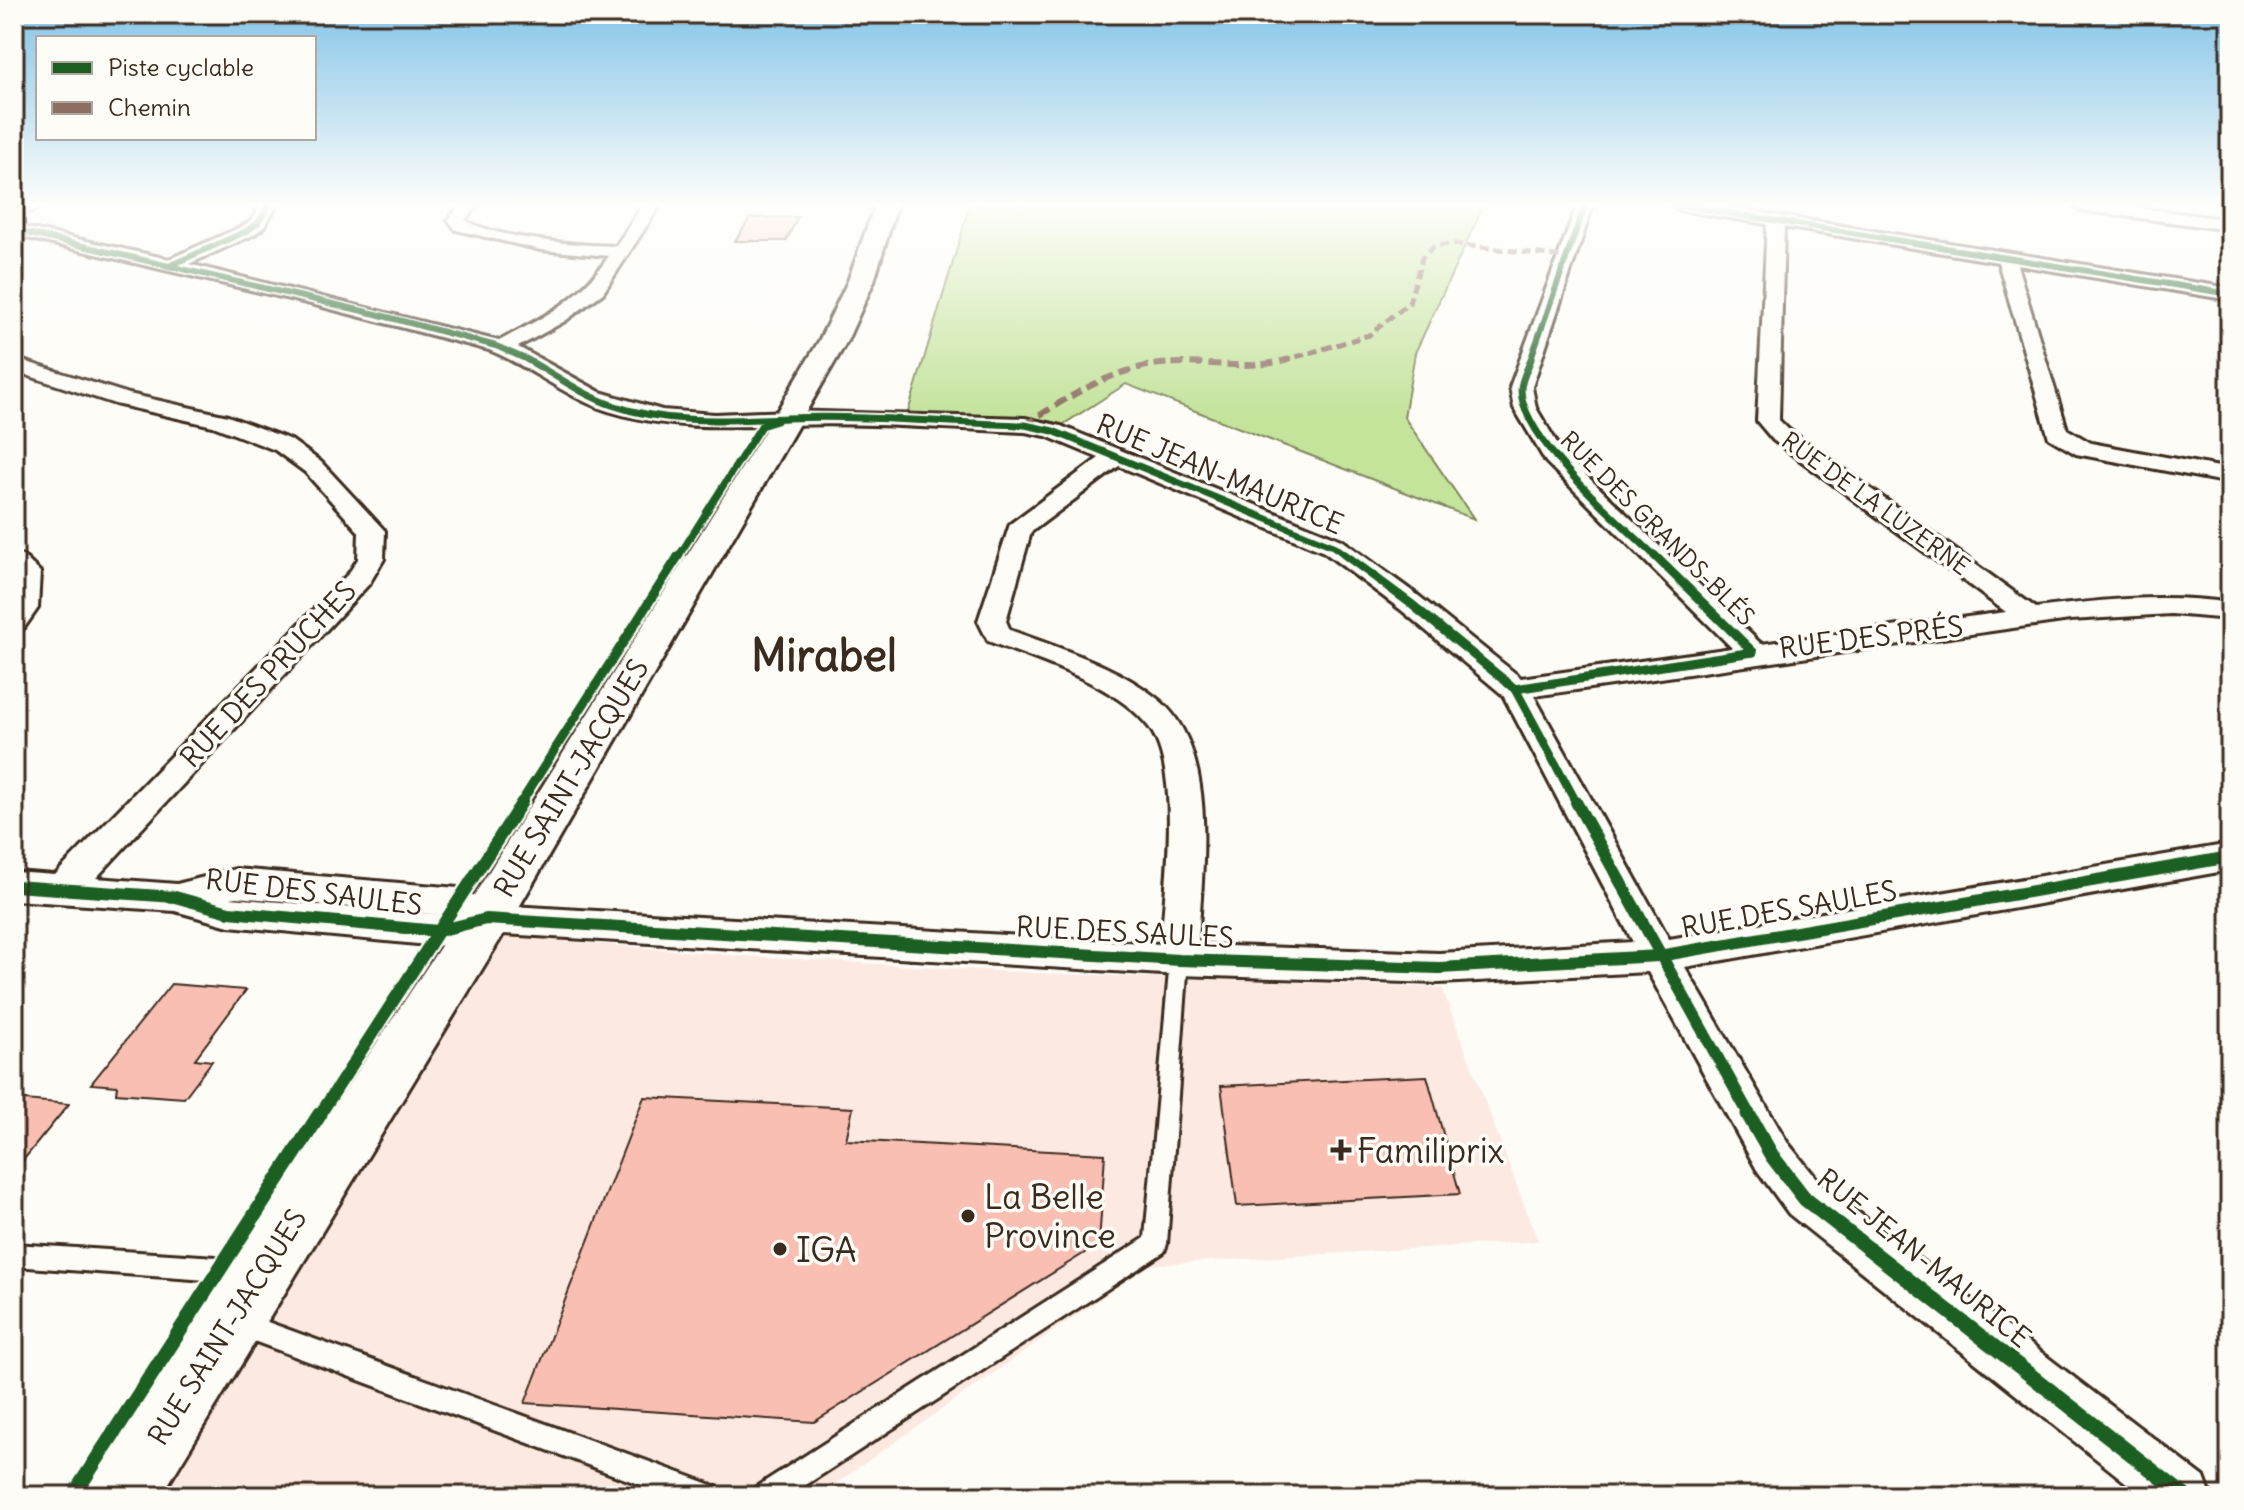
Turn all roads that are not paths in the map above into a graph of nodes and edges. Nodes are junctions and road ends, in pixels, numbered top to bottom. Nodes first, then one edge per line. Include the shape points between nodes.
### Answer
1 (213, 275) edge
2 (605, 275) edge
3 (863, 275) edge
4 (1560, 275) edge
5 (1774, 275) edge
6 (2011, 275) edge
7 (2115, 275) edge
8 (2230, 294) edge
9 (501, 348) junction
10 (15, 365) edge
11 (788, 418) junction
12 (1118, 456) junction
13 (2230, 476) edge
14 (14, 562) edge
15 (2230, 611) edge
16 (2032, 618) junction
17 (14, 622) edge
18 (1753, 652) junction
19 (1515, 689) junction
20 (2230, 857) edge
21 (14, 886) edge
22 (62, 891) junction
23 (486, 919) junction
24 (1659, 956) junction
25 (1179, 960) junction
26 (14, 1255) edge
27 (262, 1272) junction
28 (231, 1321) junction
29 (120, 1496) edge
30 (707, 1496) edge
31 (765, 1496) edge
32 (2185, 1496) edge

1 - 9 street, RUE JEAN-MAURICE
2 - 9 street via 596,289 558,317
3 - 11 street, RUE SAINT-JACQUES
4 - 18 street, RUE DES GRANDS-BLÉS via 1521,387 1525,408 1554,457
5 - 16 street, RUE DE LA LUZERNE via 1768,421
6 - 13 street via 2057,433 2084,449
7 - 8 street
9 - 11 street, RUE JEAN-MAURICE via 629,412 761,421
10 - 22 street, RUE DES PRUCHES via 123,399 220,421 283,445 313,467 372,531 371,559 359,578
11 - 12 street, RUE JEAN-MAURICE via 1025,425
11 - 23 street, RUE SAINT-JACQUES
12 - 19 street, RUE JEAN-MAURICE via 1333,546
12 - 25 street via 1019,529 992,621 998,635 1120,688 1164,724 1178,751 1185,795
14 - 17 street via 27,572 24,608
15 - 16 street, RUE DES PRÉS via 2160,606
16 - 18 street, RUE DES PRÉS
18 - 19 street, RUE DES PRÉS
19 - 24 street, RUE JEAN-MAURICE
20 - 24 street, RUE DES SAULES
21 - 22 street, RUE DES SAULES
22 - 23 street, RUE DES SAULES via 175,897 229,912 438,931
23 - 25 street, RUE DES SAULES
23 - 27 street, RUE SAINT-JACQUES
24 - 25 street, RUE DES SAULES via 1439,968
24 - 32 street, RUE JEAN-MAURICE via 1772,1156 1805,1199
25 - 31 lane via 1156,1244
26 - 27 lane
27 - 28 street, RUE SAINT-JACQUES
28 - 29 street, RUE SAINT-JACQUES
28 - 30 lane

